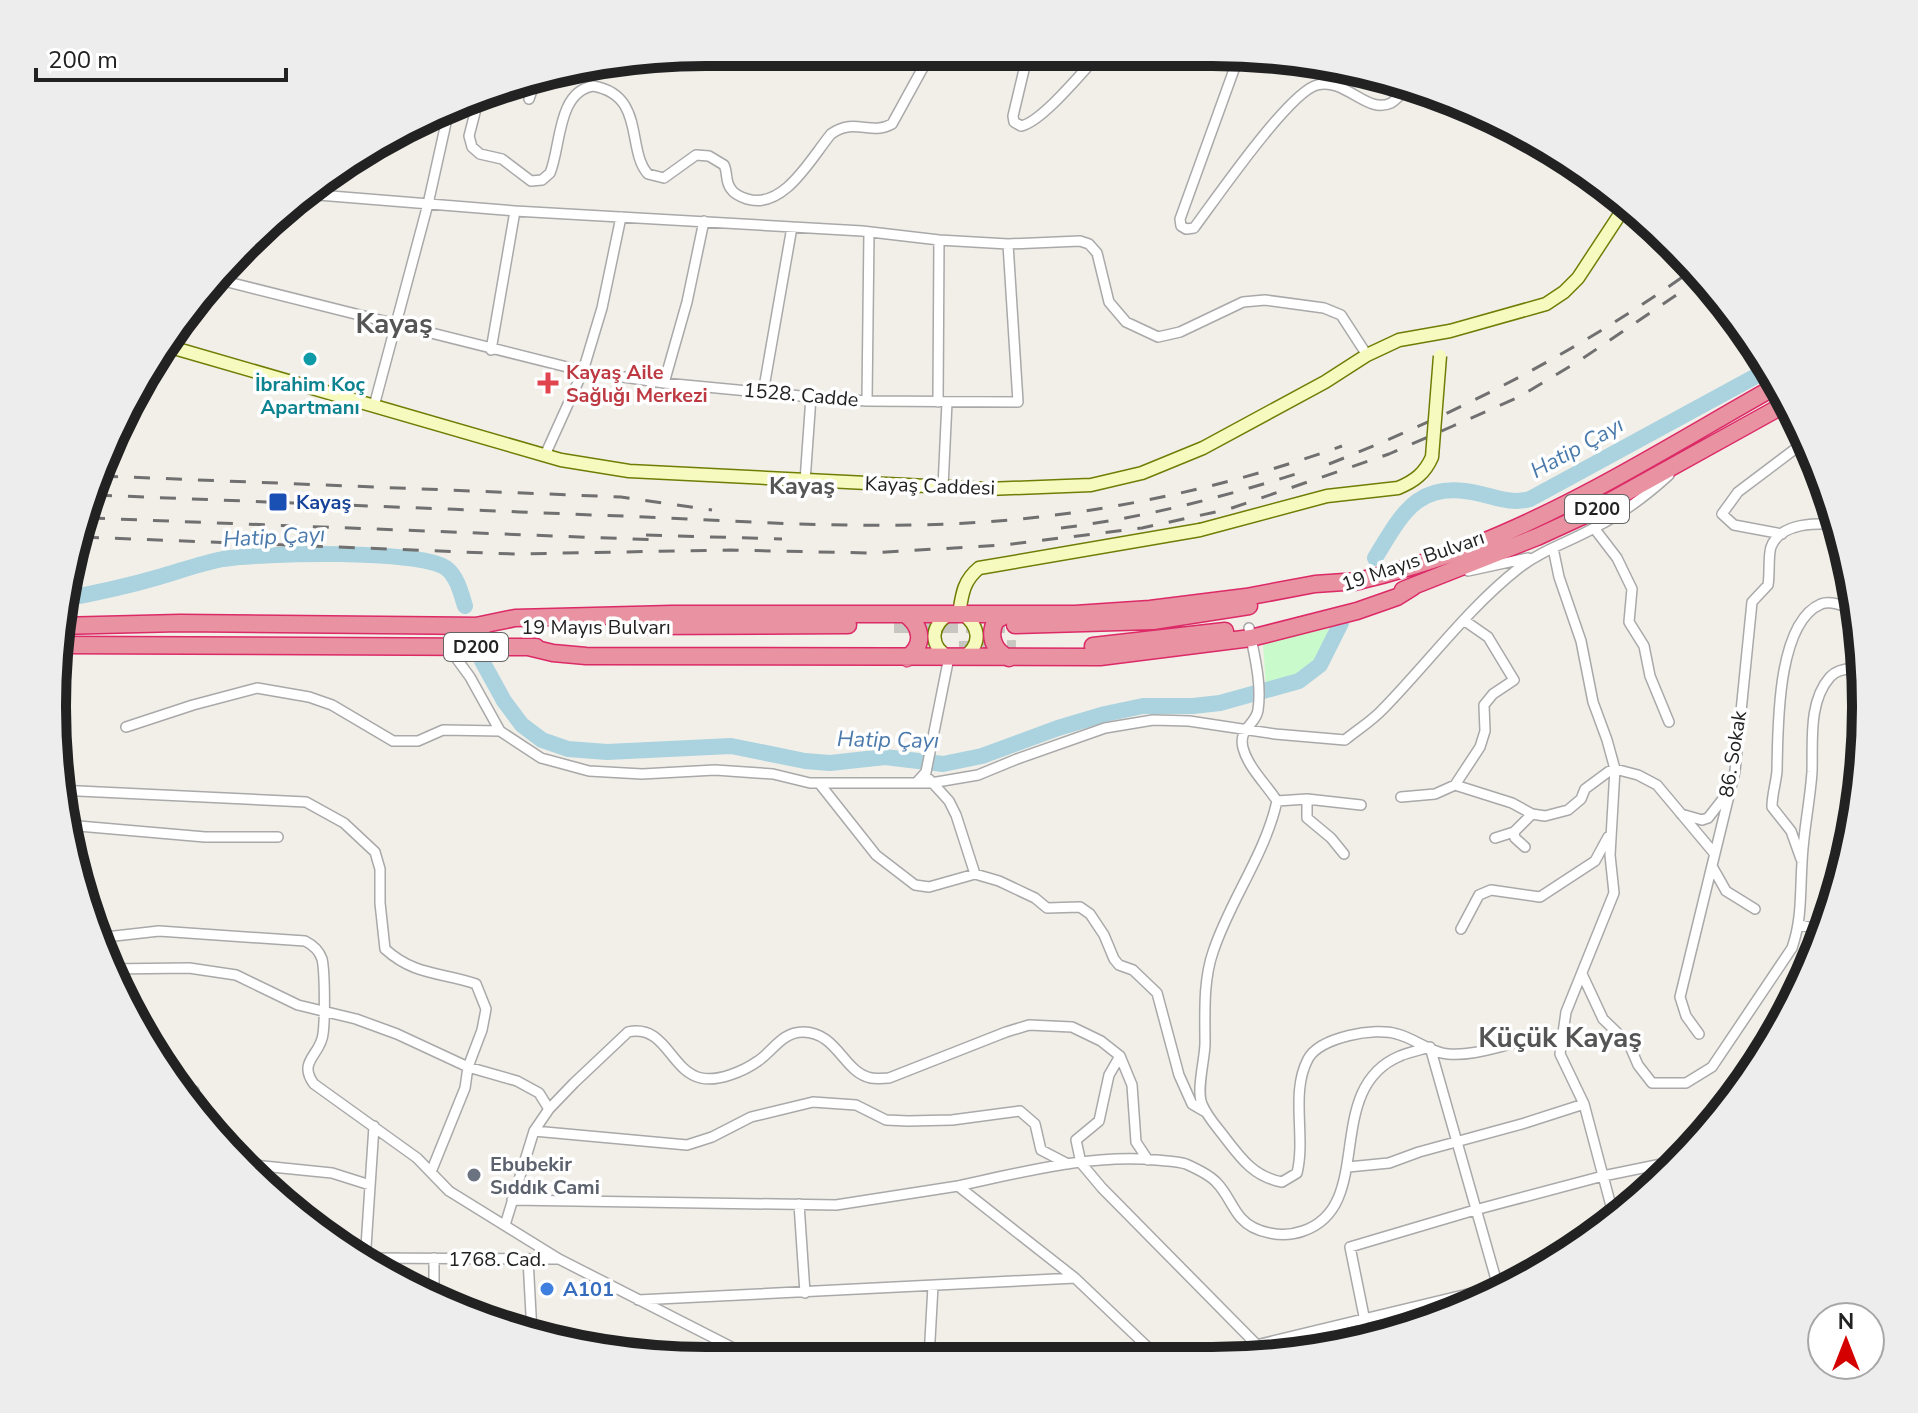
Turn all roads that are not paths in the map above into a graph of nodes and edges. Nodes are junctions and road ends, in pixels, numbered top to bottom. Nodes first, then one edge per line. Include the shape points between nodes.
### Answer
1 (924, 66) edge
2 (1025, 66) edge
3 (1088, 66) edge
4 (1235, 67) edge
5 (532, 91) edge
6 (1400, 95) edge
7 (529, 99) dead end
8 (476, 109) edge
9 (446, 122) edge
10 (321, 195) edge
11 (428, 204) junction
12 (515, 211) junction
13 (1620, 214) edge
14 (621, 217) junction
15 (704, 221) junction
16 (792, 227) junction
17 (869, 232) junction
18 (939, 240) junction
19 (1008, 244) junction
20 (227, 282) edge
21 (396, 325) junction
22 (1446, 331) junction
23 (176, 349) edge
24 (491, 350) junction
25 (1367, 355) junction
26 (583, 371) junction
27 (664, 383) junction
28 (1768, 390) edge
29 (763, 393) junction
30 (811, 397) junction
31 (867, 401) junction
32 (942, 402) junction
33 (374, 406) junction
34 (1778, 408) edge
35 (1797, 448) edge
36 (545, 455) junction
37 (1687, 458) junction
38 (805, 481) junction
39 (943, 487) junction
40 (1825, 524) edge
41 (1594, 528) junction
42 (1782, 534) junction
43 (1553, 548) junction
44 (1538, 554) junction
45 (1495, 566) junction
46 (1445, 575) junction
47 (1413, 587) junction
48 (1499, 587) junction
49 (1844, 607) edge
50 (957, 614) junction
51 (1328, 615) junction
52 (899, 620) junction
53 (1011, 620) junction
54 (1465, 621) junction
55 (71, 626) edge
56 (1250, 633) junction
57 (69, 645) edge
58 (448, 647) junction
59 (900, 653) junction
60 (1012, 653) junction
61 (957, 657) junction
62 (1851, 669) edge
63 (1669, 722) dead end
64 (126, 727) dead end
65 (1244, 730) junction
66 (500, 731) junction
67 (1615, 769) junction
68 (926, 772) junction
69 (819, 783) junction
70 (916, 783) junction
71 (931, 783) junction
72 (1455, 785) junction
73 (71, 791) edge
74 (1728, 794) junction
75 (1401, 797) dead end
76 (1307, 799) junction
77 (1277, 801) junction
78 (1361, 805) dead end
79 (1678, 813) junction
80 (1532, 814) junction
81 (77, 826) edge
82 (1612, 826) junction
83 (1514, 832) junction
84 (278, 837) dead end
85 (1495, 838) dead end
86 (1525, 847) dead end
87 (1714, 853) junction
88 (1344, 854) dead end
89 (1802, 861) junction
90 (1713, 868) junction
91 (975, 874) junction
92 (1755, 909) dead end
93 (1800, 925) junction
94 (1812, 928) edge
95 (1461, 929) dead end
96 (109, 937) edge
97 (123, 969) edge
98 (1582, 974) junction
99 (323, 1010) junction
100 (1699, 1034) dead end
101 (1562, 1037) junction
102 (1430, 1047) junction
103 (1120, 1056) junction
104 (468, 1067) junction
105 (1584, 1104) junction
106 (549, 1109) junction
107 (1207, 1113) junction
108 (374, 1126) junction
109 (534, 1131) junction
110 (1455, 1142) junction
111 (1148, 1160) junction
112 (1081, 1163) junction
113 (1068, 1164) junction
114 (1658, 1165) edge
115 (261, 1166) edge
116 (1348, 1167) junction
117 (431, 1172) junction
118 (1603, 1176) junction
119 (370, 1185) junction
120 (958, 1186) junction
121 (512, 1200) junction
122 (799, 1204) junction
123 (1611, 1207) edge
124 (1475, 1210) junction
125 (505, 1225) junction
126 (364, 1247) edge
127 (434, 1258) junction
128 (383, 1259) edge
129 (528, 1259) junction
130 (559, 1259) junction
131 (1075, 1278) junction
132 (1496, 1281) edge
133 (434, 1286) edge
134 (933, 1286) junction
135 (805, 1293) junction
136 (1459, 1297) edge
137 (638, 1300) junction
138 (1364, 1319) junction
139 (531, 1322) edge
140 (1366, 1328) edge
141 (1257, 1345) junction
142 (1253, 1346) edge
143 (731, 1347) edge
144 (930, 1347) edge
145 (1148, 1347) edge

1 - 8 street via 892,124 840,128 785,190 760,201 735,193 724,165 709,156 696,155 664,178 648,174 627,110 614,95 593,86 579,91 567,107 550,173 542,180 531,181 502,159 472,147 469,136
2 - 3 street via 1013,116 1023,126
4 - 6 street via 1180,219 1186,229 1194,228 1283,112 1311,87 1335,85 1378,106
5 - 7 street
9 - 11 street
10 - 11 street
11 - 12 street
11 - 21 street
12 - 14 street
12 - 24 street
13 - 22 street, Kayaş Caddesi via 1587,267 1556,297
14 - 15 street
14 - 26 street
15 - 16 street
15 - 27 street
16 - 17 street
16 - 29 street
17 - 18 street
17 - 31 street
18 - 19 street
18 - 32 street
19 - 25 street via 1089,244 1097,253 1109,302 1126,322 1158,337 1243,302 1265,300 1341,315
19 - 32 street, 1528. Cadde via 1018,402
20 - 21 street, 1528. Cadde
21 - 24 street, 1528. Cadde
21 - 33 street
22 - 25 street, Kayaş Caddesi via 1399,340
22 - 50 street, bridge via 1432,457 1410,483 1313,499 1200,530 979,568 967,579
23 - 33 street, Kayaş Caddesi
24 - 26 street, 1528. Cadde
25 - 39 street, Kayaş Caddesi via 1231,433 1142,473 1091,485
26 - 27 street, 1528. Cadde
26 - 36 street
27 - 29 street, 1528. Cadde
28 - 53 highway, 19 Mayıs Bulvarı / D200 via 1537,517 1402,570 1321,587 1150,609
29 - 30 street, 1528. Cadde
30 - 31 street, 1528. Cadde
30 - 38 street
31 - 32 street, 1528. Cadde
32 - 39 street
33 - 36 street, Kayaş Caddesi
34 - 37 highway, 19 Mayıs Bulvarı / D200
35 - 42 street via 1738,492 1722,514 1734,525
36 - 38 street, Kayaş Caddesi via 629,471
37 - 41 street via 1648,494
37 - 46 highway, 19 Mayıs Bulvarı / D200 via 1587,514
38 - 39 street, Kayaş Caddesi
40 - 42 street via 1805,524
41 - 43 street
41 - 63 street via 1632,589 1629,622 1644,646
42 - 74 street, 86. Sokak via 1771,547 1768,585 1752,602 1735,771
43 - 44 street
43 - 67 street
44 - 45 street
44 - 48 street
45 - 46 street
45 - 48 street
46 - 47 highway, 19 Mayıs Bulvarı / D200
47 - 51 highway, 19 Mayıs Bulvarı / D200
47 - 51 highway via 1357,611
48 - 54 street
49 - 89 street, 86. Sokak via 1820,604 1805,617 1785,663 1772,807 1791,831
50 - 52 highway, 19 Mayıs Bulvarı
50 - 53 highway, 19 Mayıs Bulvarı
50 - 61 street via 971,621 978,633 975,647
50 - 61 street via 939,622 934,635 938,649
51 - 56 highway, 19 Mayıs Bulvarı
52 - 55 highway, 19 Mayıs Bulvarı / D200
52 - 59 highway via 917,627 920,640 913,653
53 - 60 highway via 996,620 992,635 998,651
54 - 65 street via 1381,711 1345,740
54 - 72 street via 1488,637 1514,680 1484,705 1480,747
56 - 60 highway, 19 Mayıs Bulvarı via 1100,657
56 - 65 street via 1259,699 1258,714
57 - 58 highway, 19 Mayıs Bulvarı / D200
58 - 59 highway, 19 Mayıs Bulvarı / D200
58 - 66 street
59 - 61 highway, 19 Mayıs Bulvarı
60 - 61 highway, 19 Mayıs Bulvarı
61 - 68 street
62 - 89 street via 1831,676 1819,696 1811,733
64 - 66 street via 257,688 332,705 393,741 418,741 443,730
65 - 71 street via 1153,720 1105,728 978,775
65 - 77 street via 1247,761
66 - 69 street via 541,758 589,771 715,770
67 - 79 street via 1657,785
67 - 80 street via 1585,789 1568,810
67 - 82 street
68 - 70 street
68 - 71 street
69 - 70 street
69 - 91 street via 876,855 915,885 929,887
70 - 71 street
71 - 91 street via 956,815
72 - 75 street via 1435,794
72 - 80 street
73 - 104 street via 306,802 344,823 375,852 385,949 425,973 476,984 486,1009
74 - 79 street via 1708,818
74 - 87 street, 86. Sokak
76 - 77 street
76 - 78 street
76 - 88 street via 1307,818
77 - 107 street via 1272,825 1211,955 1200,1101
79 - 87 street
80 - 83 street
81 - 84 street via 205,837
82 - 95 street via 1603,849 1586,869 1540,897 1491,890 1479,895
82 - 98 street via 1614,893
83 - 85 street
83 - 86 street
87 - 90 street, 86. Sokak
89 - 93 street
90 - 92 street via 1726,891
90 - 100 street, 86. Sokak via 1680,997
91 - 107 street via 1012,887 1047,908 1080,907 1090,914 1119,965 1133,970 1157,993 1179,1075 1192,1104
93 - 94 street
93 - 98 street via 1792,948 1712,1067 1686,1083 1652,1083 1629,1044 1603,1019
96 - 99 street via 159,931 305,941 322,959
97 - 99 street via 189,968 236,975 298,1005
98 - 101 street
99 - 104 street via 393,1033
99 - 108 street via 323,1037 308,1076
101 - 102 street via 1477,1053 1445,1054
101 - 105 street via 1560,1054
102 - 107 street via 1376,1031 1340,1037 1309,1055 1300,1079 1302,1153 1297,1173 1282,1182 1266,1179 1245,1164
102 - 110 street
102 - 116 street via 1398,1056 1368,1083 1352,1119
103 - 106 street via 1072,1027 1029,1025 910,1071 870,1078 854,1070 829,1042 801,1031 785,1036 758,1062 711,1080 697,1078 658,1039 640,1029 628,1032
103 - 111 street via 1132,1085 1136,1142
103 - 112 street via 1109,1075 1099,1121 1076,1140
104 - 106 street via 517,1081 539,1093
104 - 117 street via 465,1088
105 - 110 street
105 - 118 street
106 - 109 street
108 - 117 street
108 - 119 street
109 - 113 street via 687,1145 751,1117 813,1102 856,1105 886,1120 908,1121 1020,1111 1035,1124 1041,1150
109 - 121 street
110 - 116 street via 1389,1163
110 - 124 street
111 - 112 street
111 - 116 street via 1185,1163 1217,1182 1254,1228 1289,1235 1310,1229 1329,1214
112 - 113 street
112 - 141 street
113 - 120 street
114 - 118 street
115 - 119 street via 332,1173
117 - 125 street via 449,1191
118 - 123 street
118 - 124 street
119 - 126 street
120 - 122 street via 836,1205
120 - 131 street
121 - 122 street
121 - 125 street
122 - 135 street
124 - 132 street
124 - 138 street via 1350,1247
125 - 130 street
127 - 128 street, 1768. Cad.
127 - 129 street, 1768. Cad.
127 - 133 street
129 - 130 street, 1768. Cad.
129 - 139 street
130 - 137 street, 1768. Cad.
131 - 134 street
131 - 145 street
134 - 135 street
134 - 144 street
135 - 137 street
136 - 138 street
137 - 143 street, 1768. Cad.
138 - 140 street
138 - 141 street
141 - 142 street

